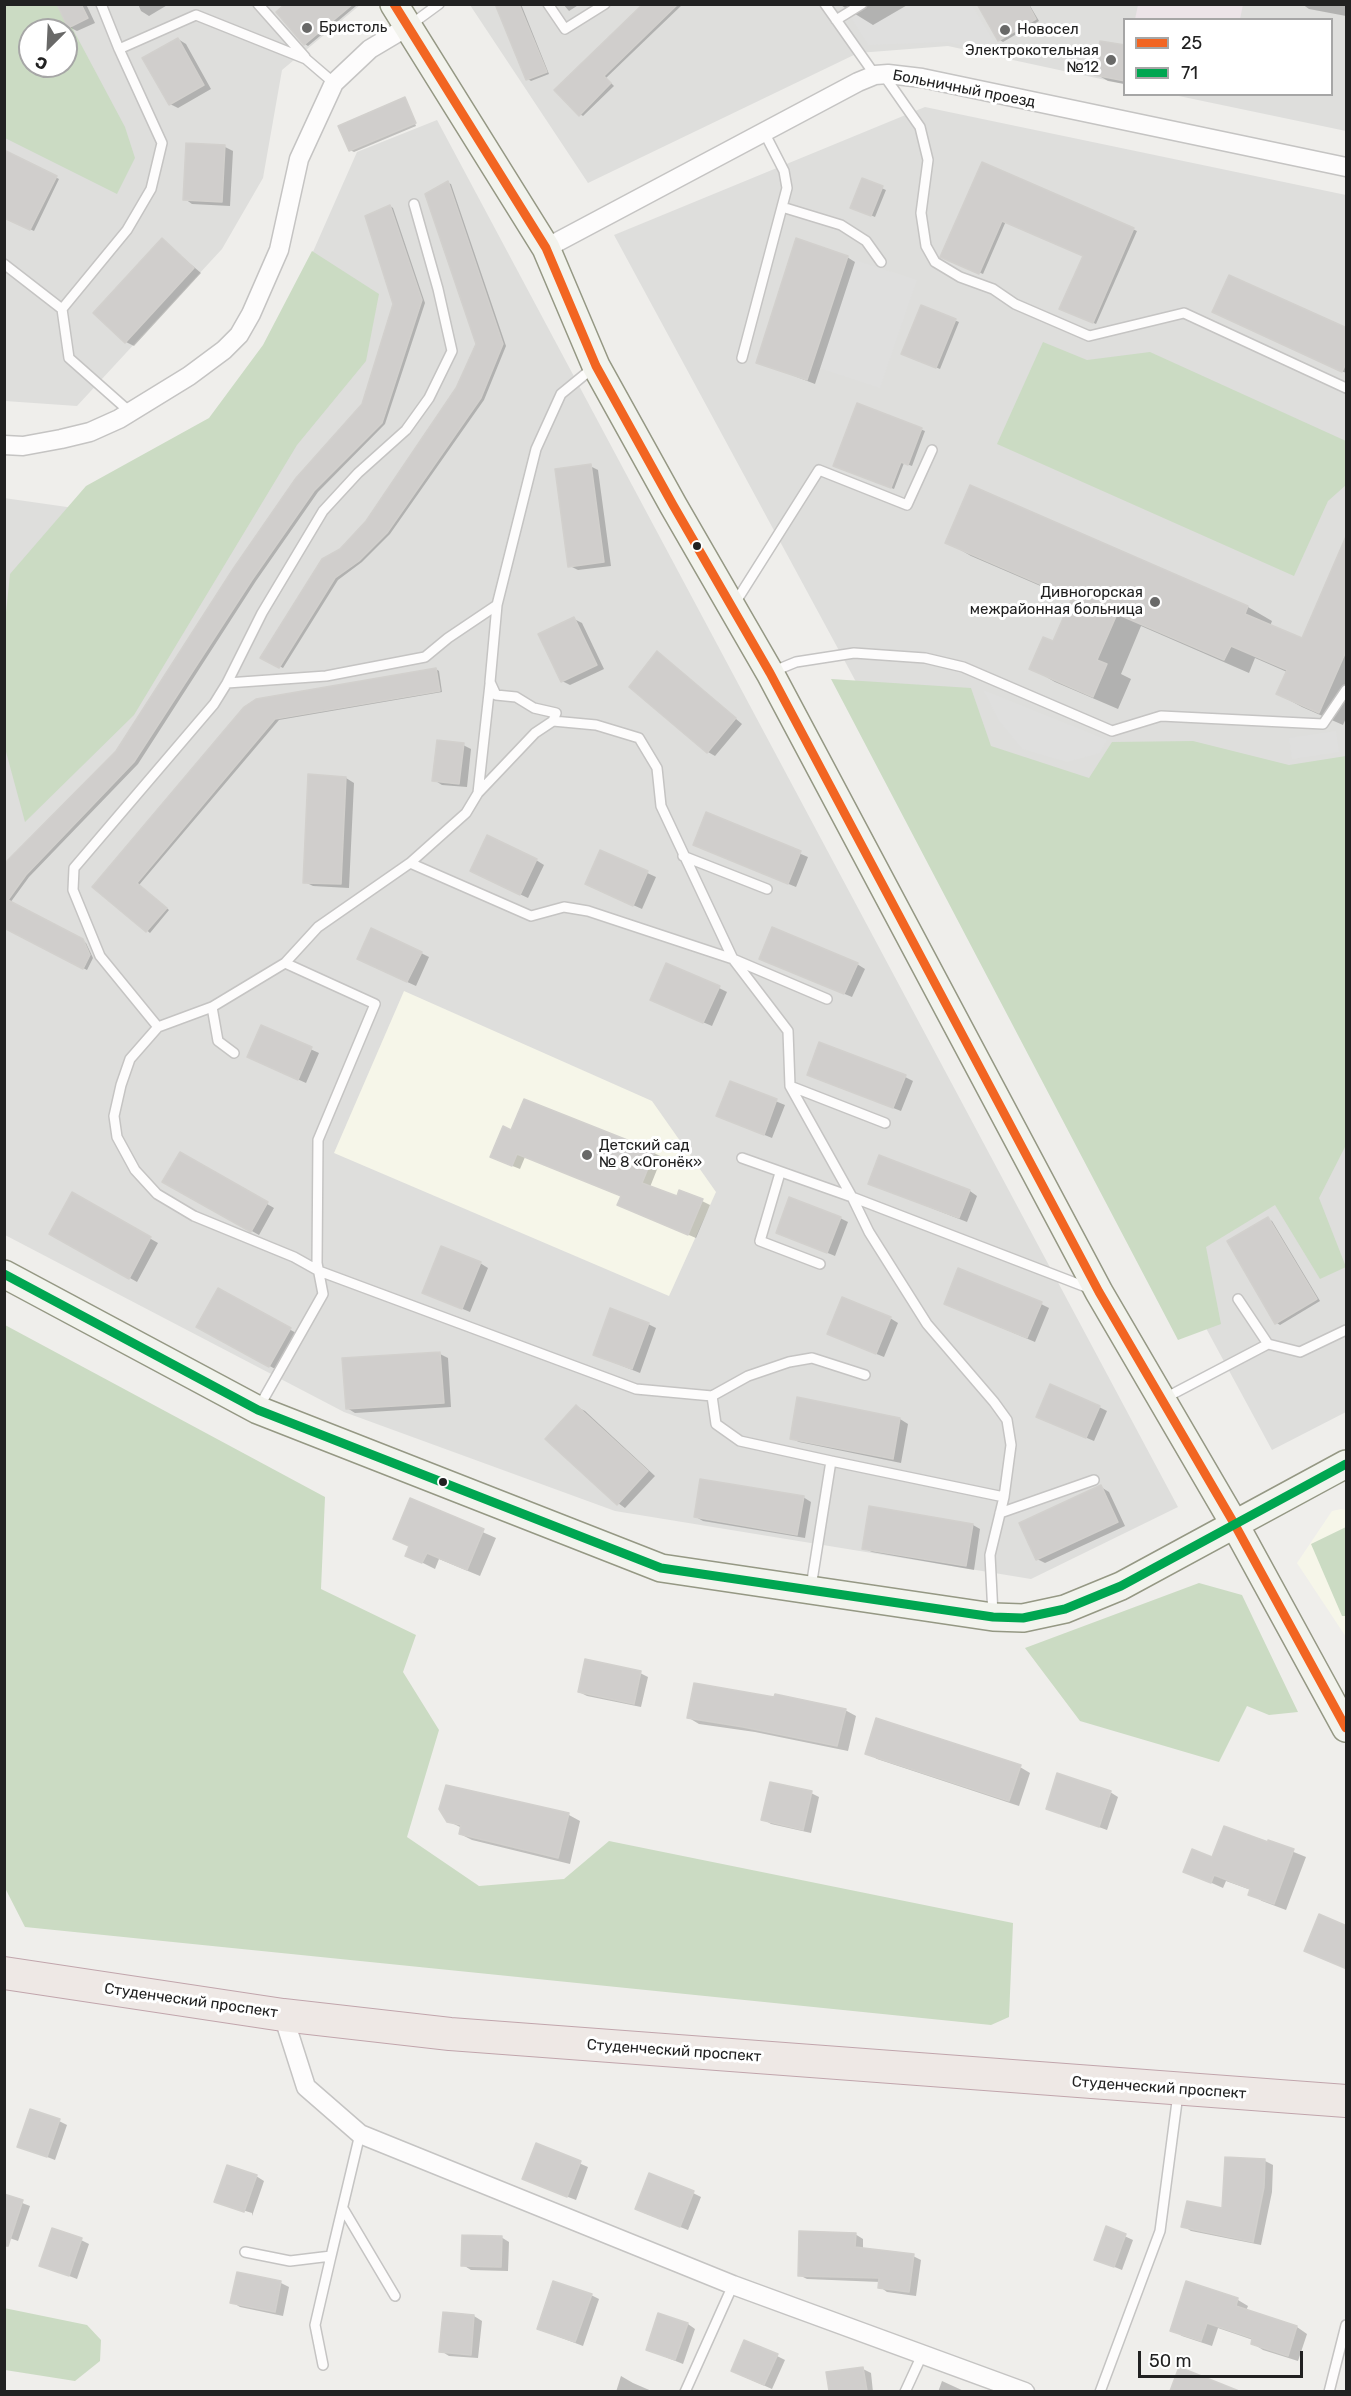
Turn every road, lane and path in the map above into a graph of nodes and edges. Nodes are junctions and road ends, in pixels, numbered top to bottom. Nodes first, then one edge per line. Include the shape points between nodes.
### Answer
1 (101, 4) edge
2 (258, 4) edge
3 (439, 4) edge
4 (549, 4) edge
5 (605, 4) edge
6 (825, 4) edge
7 (862, 4) edge
8 (401, 16) edge
9 (836, 20) junction
10 (118, 49) junction
11 (306, 59) junction
12 (879, 75) junction
13 (334, 83) junction
14 (764, 132) junction
15 (1347, 167) edge
16 (414, 204) dead end
17 (782, 207) junction
18 (546, 248) junction
19 (881, 262) dead end
20 (4, 264) edge
21 (62, 309) junction
22 (742, 358) dead end
23 (596, 366) junction
24 (1347, 388) edge
25 (130, 412) junction
26 (4, 444) edge
27 (932, 450) dead end
28 (497, 605) junction
29 (732, 607) junction
30 (770, 673) junction
31 (490, 682) junction
32 (227, 683) junction
33 (1347, 690) edge
34 (553, 722) junction
35 (478, 793) junction
36 (683, 856) junction
37 (410, 863) junction
38 (767, 889) dead end
39 (733, 958) junction
40 (285, 963) junction
41 (827, 999) dead end
42 (212, 1007) junction
43 (158, 1027) junction
44 (234, 1053) dead end
45 (790, 1086) junction
46 (885, 1124) dead end
47 (742, 1158) dead end
48 (780, 1173) junction
49 (852, 1197) junction
50 (820, 1264) dead end
51 (319, 1271) junction
52 (4, 1274) edge
53 (1099, 1292) junction
54 (1238, 1299) dead end
55 (1347, 1330) edge
56 (1268, 1344) junction
57 (865, 1375) dead end
58 (712, 1396) junction
59 (1162, 1400) junction
60 (258, 1410) junction
61 (831, 1461) junction
62 (1347, 1464) edge
63 (1094, 1480) dead end
64 (1004, 1497) junction
65 (1000, 1513) junction
66 (1235, 1525) junction
67 (811, 1591) junction
68 (993, 1617) junction
69 (1347, 1728) edge
70 (4, 1973) edge
71 (283, 2015) junction
72 (1178, 2090) junction
73 (1347, 2101) edge
74 (360, 2134) junction
75 (344, 2210) junction
76 (245, 2252) dead end
77 (331, 2256) junction
78 (733, 2285) junction
79 (394, 2296) dead end
80 (1347, 2325) edge
81 (922, 2355) junction
82 (323, 2365) dead end
83 (685, 2391) edge
84 (905, 2391) edge
85 (1025, 2391) edge
86 (1100, 2391) edge
87 (1329, 2391) edge

1 - 10 lane
2 - 11 lane
3 - 8 lane
4 - 5 lane via 565,29
6 - 9 lane
7 - 9 lane
8 - 13 street
8 - 18 main road
9 - 12 lane
10 - 11 lane via 196,15
10 - 21 lane via 162,143 151,189 127,230
11 - 13 lane
12 - 14 street, Больничный проезд via 858,82
12 - 15 street, Больничный проезд via 922,78
12 - 24 lane via 920,128 928,160 921,213 926,246 935,262 1089,336 1184,313
13 - 25 street via 300,159 279,250 239,335 189,376
14 - 17 lane via 784,171 787,188
14 - 18 street, Больничный проезд
16 - 32 lane via 452,351 429,398 406,430 323,511 262,613
17 - 19 lane via 841,225 866,241
17 - 22 lane
18 - 23 main road
20 - 21 lane
21 - 25 lane via 69,358
23 - 28 lane via 561,394 536,448
23 - 29 main road
25 - 26 street via 90,432 23,446
27 - 29 lane via 908,505 819,470
28 - 31 lane
28 - 32 lane via 425,657 326,676
29 - 30 main road
30 - 33 lane via 796,662 854,653 925,658 963,667 1112,730 1161,716 1323,724
30 - 53 main road
31 - 34 lane via 496,695 556,713
31 - 35 lane
32 - 43 lane via 214,704 74,868 73,890 100,956
34 - 35 lane via 535,733
34 - 36 lane via 596,725 639,738 657,768 661,806
35 - 37 lane via 466,813
36 - 38 lane
36 - 39 lane
37 - 39 lane via 531,916 564,907 588,911
37 - 40 lane via 318,927
39 - 41 lane
39 - 45 lane via 788,1031
40 - 42 lane
40 - 51 lane via 375,1004 318,1140
42 - 43 lane
42 - 44 lane via 218,1041
43 - 51 lane via 130,1059 114,1116 117,1137 135,1170 157,1194 194,1216
45 - 46 lane
45 - 49 lane
47 - 48 lane
48 - 49 lane
48 - 50 lane via 760,1241
49 - 53 lane
49 - 64 lane via 869,1232 927,1324 1006,1420 1011,1445
51 - 58 lane via 636,1389
51 - 60 lane via 323,1294
52 - 60 main road
53 - 59 main road
54 - 56 lane
55 - 56 lane via 1300,1352
56 - 59 lane
57 - 58 lane via 812,1358 748,1376
58 - 61 lane via 716,1424 740,1441
59 - 66 main road
60 - 67 main road via 661,1568
61 - 64 lane
61 - 67 lane
62 - 66 main road
63 - 65 lane
64 - 65 lane
65 - 68 lane via 990,1555
66 - 68 main road via 1121,1586 1065,1609 1023,1618
66 - 69 main road
67 - 68 main road
70 - 71 highway, Студенческий проспект
71 - 72 highway, Студенческий проспект via 450,2034
71 - 74 street via 306,2087
72 - 73 highway, Студенческий проспект
72 - 86 lane via 1160,2231
74 - 75 lane
74 - 78 street
75 - 77 lane
75 - 79 lane
76 - 77 lane via 290,2260
77 - 82 lane via 315,2325
78 - 81 street
78 - 83 lane
80 - 87 lane
81 - 84 lane
81 - 85 street

